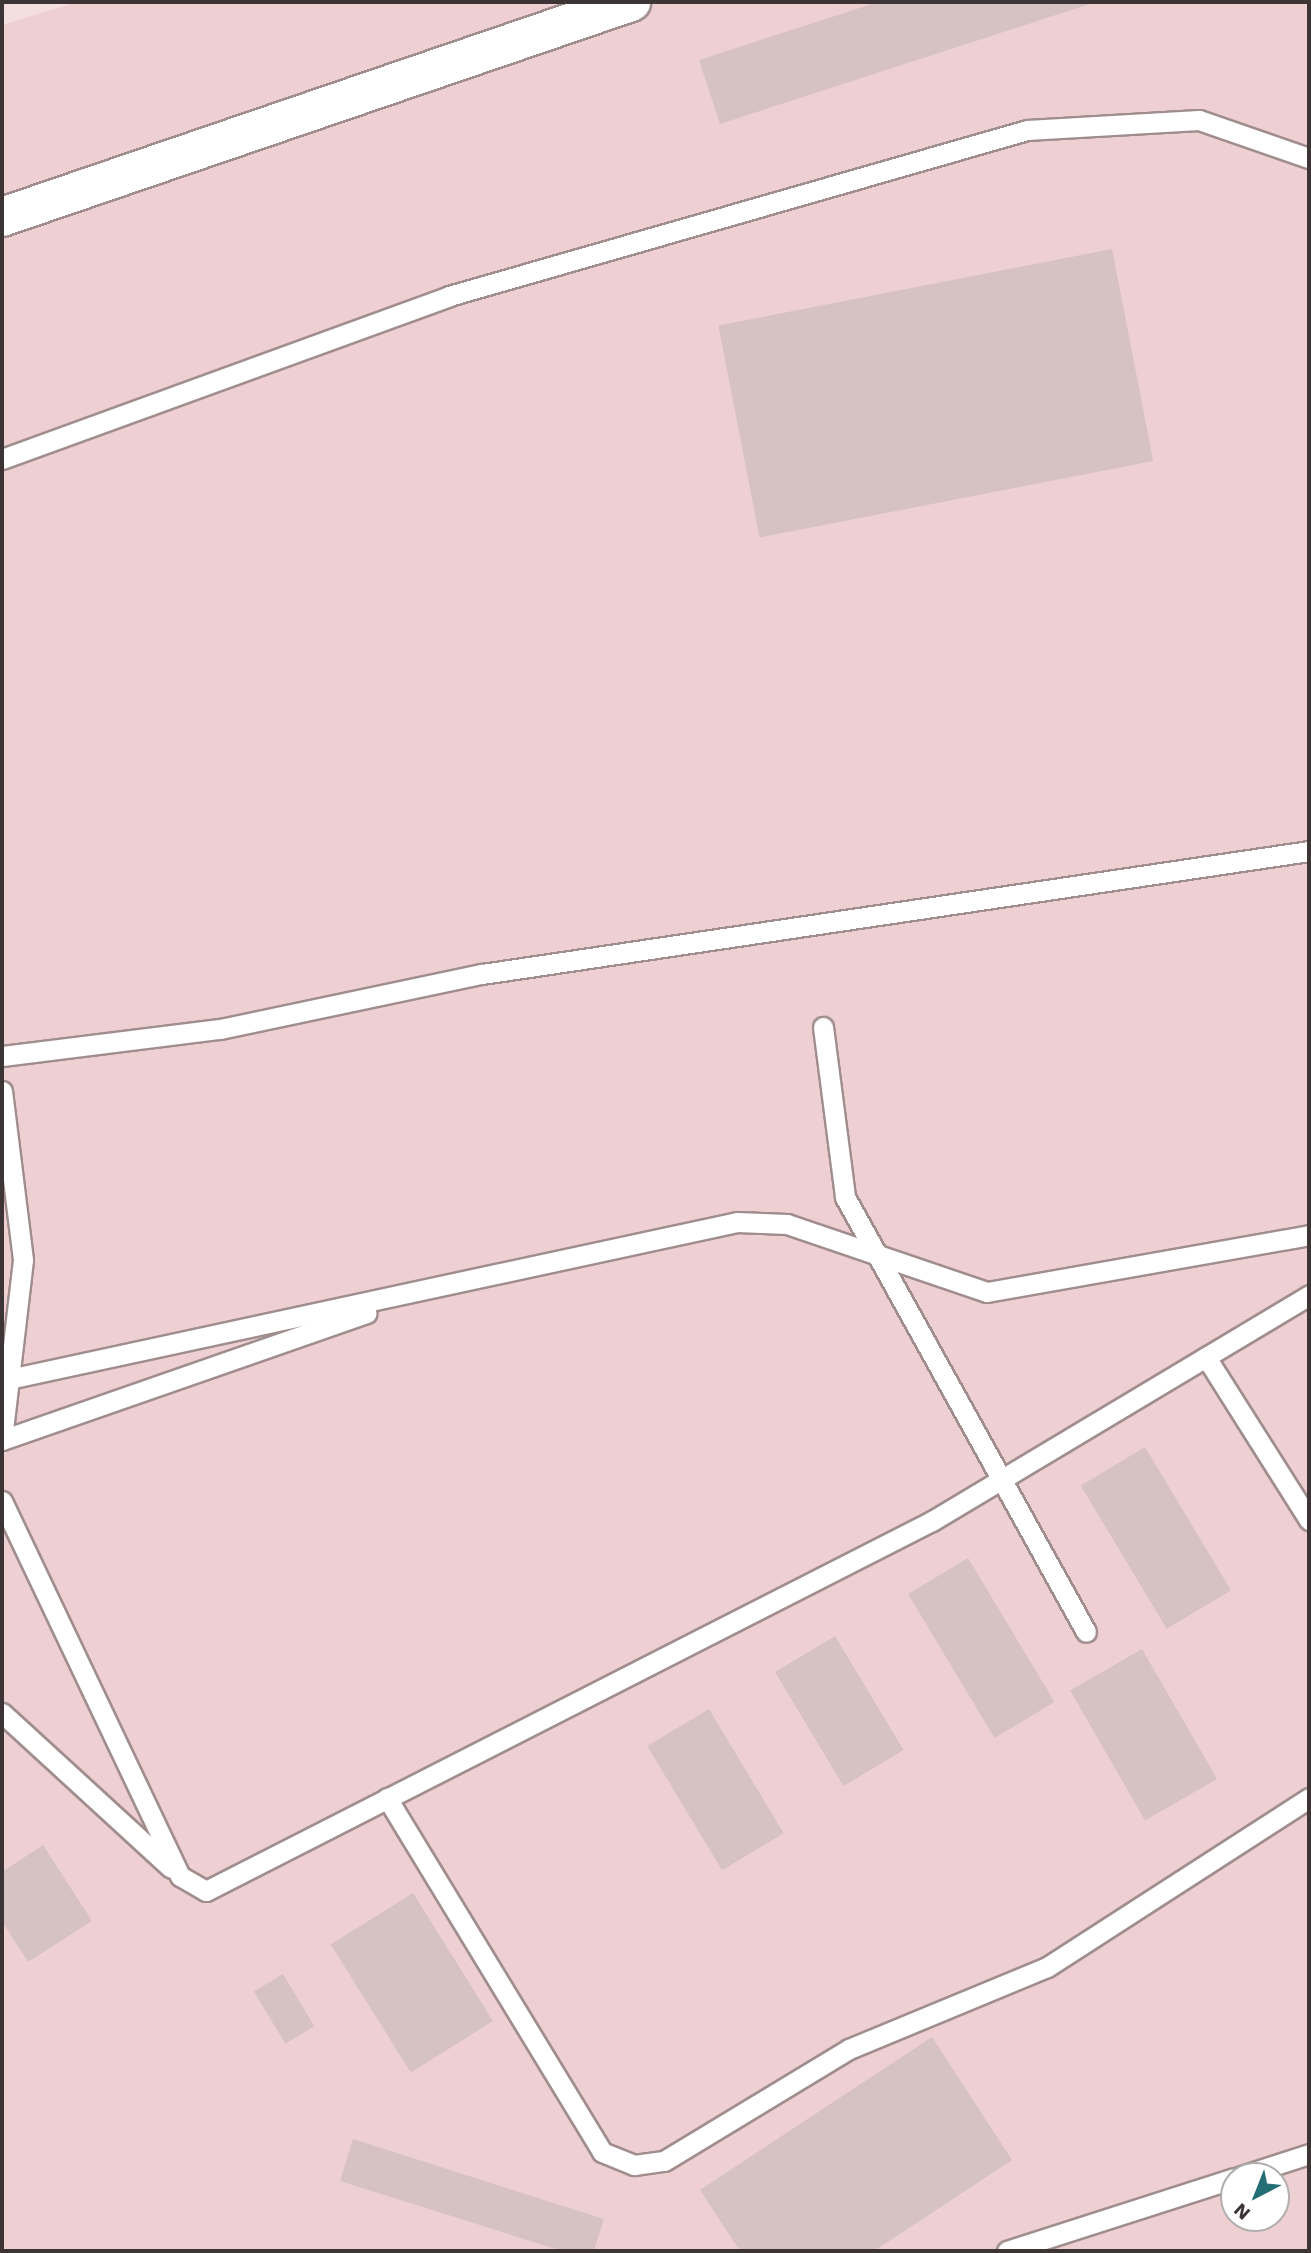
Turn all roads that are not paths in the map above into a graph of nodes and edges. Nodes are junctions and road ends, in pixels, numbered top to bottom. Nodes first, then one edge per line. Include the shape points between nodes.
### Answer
1 (631, 2) edge
2 (1309, 158) edge
3 (2, 217) edge
4 (2, 459) edge
5 (1309, 851) edge
6 (823, 1027) dead end
7 (2, 1056) edge
8 (2, 1091) edge
9 (1309, 1235) edge
10 (873, 1253) junction
11 (446, 1285) junction
12 (1309, 1295) edge
13 (1206, 1357) junction
14 (9, 1379) junction
15 (2, 1440) edge
16 (1000, 1480) junction
17 (2, 1501) edge
18 (1309, 1520) edge
19 (1086, 1632) dead end
20 (2, 1713) edge
21 (1309, 1797) edge
22 (387, 1798) junction
23 (180, 1876) junction
24 (1309, 2154) edge
25 (1284, 2162) edge
26 (1220, 2183) edge
27 (1007, 2251) edge

1 - 3 street
2 - 4 lane via 1199,120 1027,130 449,296
5 - 7 lane via 482,974 220,1029
6 - 10 lane via 845,1197
8 - 14 lane via 23,1260
9 - 10 lane via 987,1292
10 - 11 lane via 787,1224 737,1222
10 - 16 lane
11 - 14 lane
11 - 15 lane
12 - 13 lane
13 - 16 lane
13 - 18 lane
14 - 15 lane
16 - 19 lane
16 - 22 lane via 932,1521
17 - 23 lane
20 - 23 lane
21 - 22 lane via 1047,1967 849,2049 664,2161 634,2165 602,2152
22 - 23 lane via 206,1891
24 - 25 lane
26 - 27 lane

